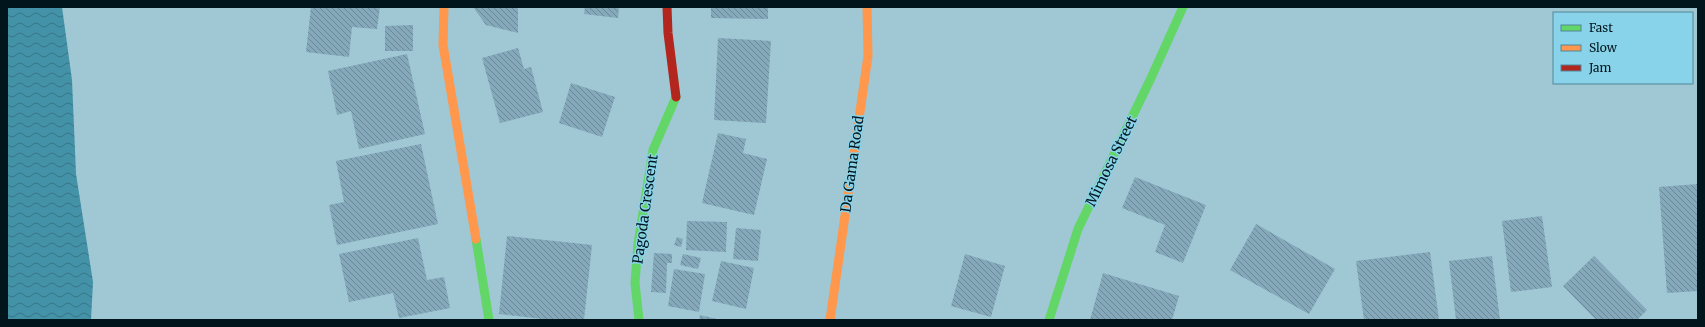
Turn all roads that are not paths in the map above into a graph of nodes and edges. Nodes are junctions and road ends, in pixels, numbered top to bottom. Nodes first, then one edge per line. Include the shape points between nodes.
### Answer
1 (444, 7) edge
2 (667, 7) edge
3 (867, 7) edge
4 (1183, 7) edge
5 (489, 320) edge
6 (639, 320) edge
7 (830, 320) edge
8 (1049, 320) edge

1 - 5 street via 443,45
2 - 6 street, Pagoda Crescent via 676,99 653,150 638,244 635,283
3 - 7 street, Da Gama Road via 868,56
4 - 8 street, Mimosa Street via 1078,229

